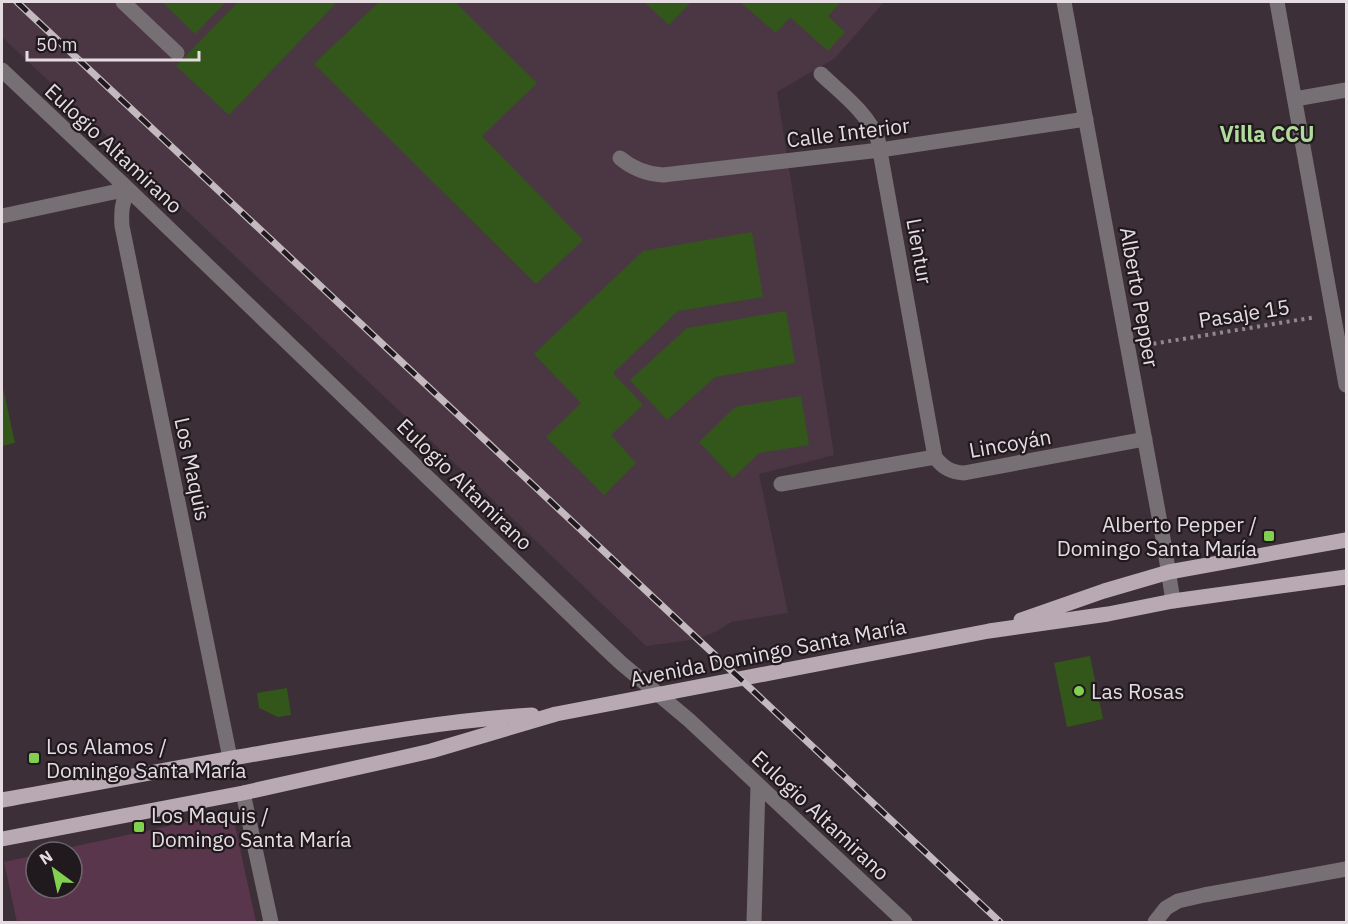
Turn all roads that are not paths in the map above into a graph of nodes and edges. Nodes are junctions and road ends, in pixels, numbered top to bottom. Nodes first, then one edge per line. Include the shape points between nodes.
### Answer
1 (123, 2) edge
2 (1064, 2) edge
3 (1277, 2) edge
4 (177, 52) dead end
5 (2, 70) edge
6 (821, 74) dead end
7 (1347, 90) edge
8 (1295, 99) junction
9 (1086, 119) junction
10 (880, 150) junction
11 (620, 158) dead end
12 (128, 189) junction
13 (2, 216) edge
14 (1347, 385) edge
15 (1145, 439) junction
16 (935, 457) junction
17 (781, 484) dead end
18 (1347, 540) edge
19 (1169, 572) junction
20 (1347, 577) edge
21 (1173, 601) junction
22 (989, 631) junction
23 (659, 694) junction
24 (556, 714) junction
25 (230, 758) junction
26 (758, 784) junction
27 (243, 793) junction
28 (2, 800) edge
29 (2, 839) edge
30 (1347, 869) edge
31 (271, 922) edge
32 (754, 922) edge
33 (905, 922) edge
34 (1155, 922) edge

1 - 4 street
2 - 9 street, Alberto Pepper
3 - 8 street
5 - 12 street, Eulogio Altamirano
6 - 10 street, Lientur via 871,124
7 - 8 street
8 - 14 street
9 - 10 street, Calle Interior
9 - 15 street, Alberto Pepper
10 - 11 street, Calle Interior via 663,176 639,171
10 - 16 street, Lientur
12 - 13 street
12 - 23 street, Eulogio Altamirano via 613,656
12 - 25 street, Los Maquis via 121,209 122,226
15 - 16 street, Lincoyán via 964,473 946,469
15 - 19 street, Alberto Pepper
16 - 17 street
18 - 19 main road, Avenida Domingo Santa María
19 - 21 street, Alberto Pepper
19 - 22 main road, Avenida Domingo Santa María
20 - 21 main road, Avenida Domingo Santa María
21 - 22 main road, Avenida Domingo Santa María
22 - 23 main road, Avenida Domingo Santa María
23 - 24 main road, Avenida Domingo Santa María
23 - 26 street, Eulogio Altamirano
24 - 25 main road, Avenida Domingo Santa María via 496,717 387,731
24 - 27 main road, Avenida Domingo Santa María via 431,751
25 - 28 main road, Avenida Domingo Santa María
26 - 32 street
26 - 33 street, Eulogio Altamirano
27 - 29 main road, Avenida Domingo Santa María
27 - 31 street
30 - 34 street via 1178,901

